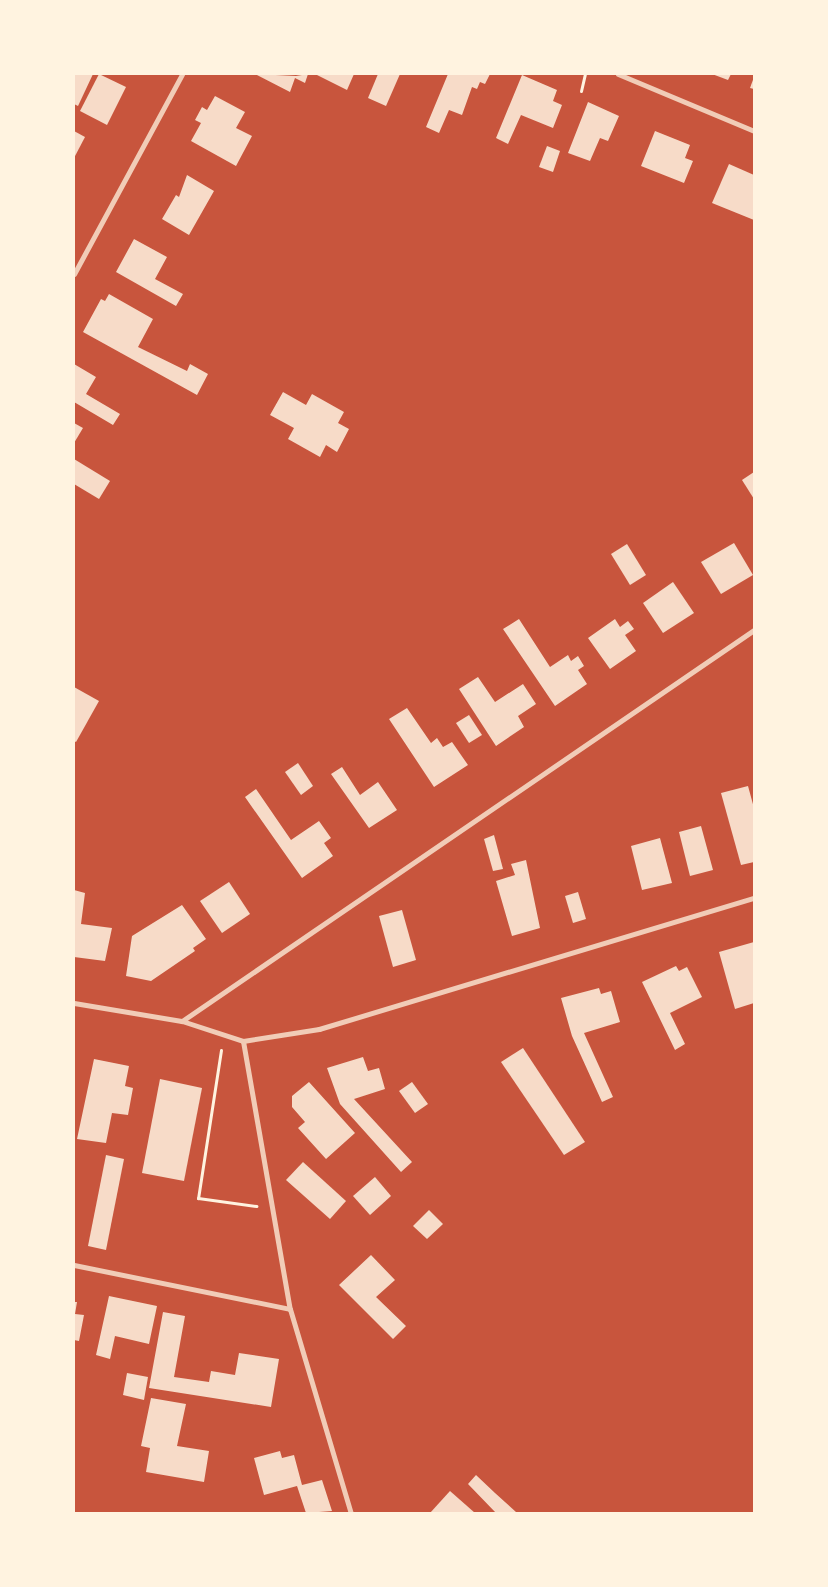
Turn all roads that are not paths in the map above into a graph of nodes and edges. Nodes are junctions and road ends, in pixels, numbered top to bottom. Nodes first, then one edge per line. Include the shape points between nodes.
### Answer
1 (182, 74) edge
2 (618, 74) edge
3 (754, 131) edge
4 (74, 274) edge
5 (754, 630) edge
6 (754, 898) edge
7 (74, 1003) edge
8 (182, 1021) junction
9 (243, 1041) junction
10 (74, 1265) edge
11 (290, 1309) junction
12 (351, 1513) edge

1 - 4 street
2 - 3 street
5 - 8 street
6 - 9 street via 319,1029
7 - 8 street
8 - 9 street
9 - 11 street
10 - 11 street
11 - 12 street

